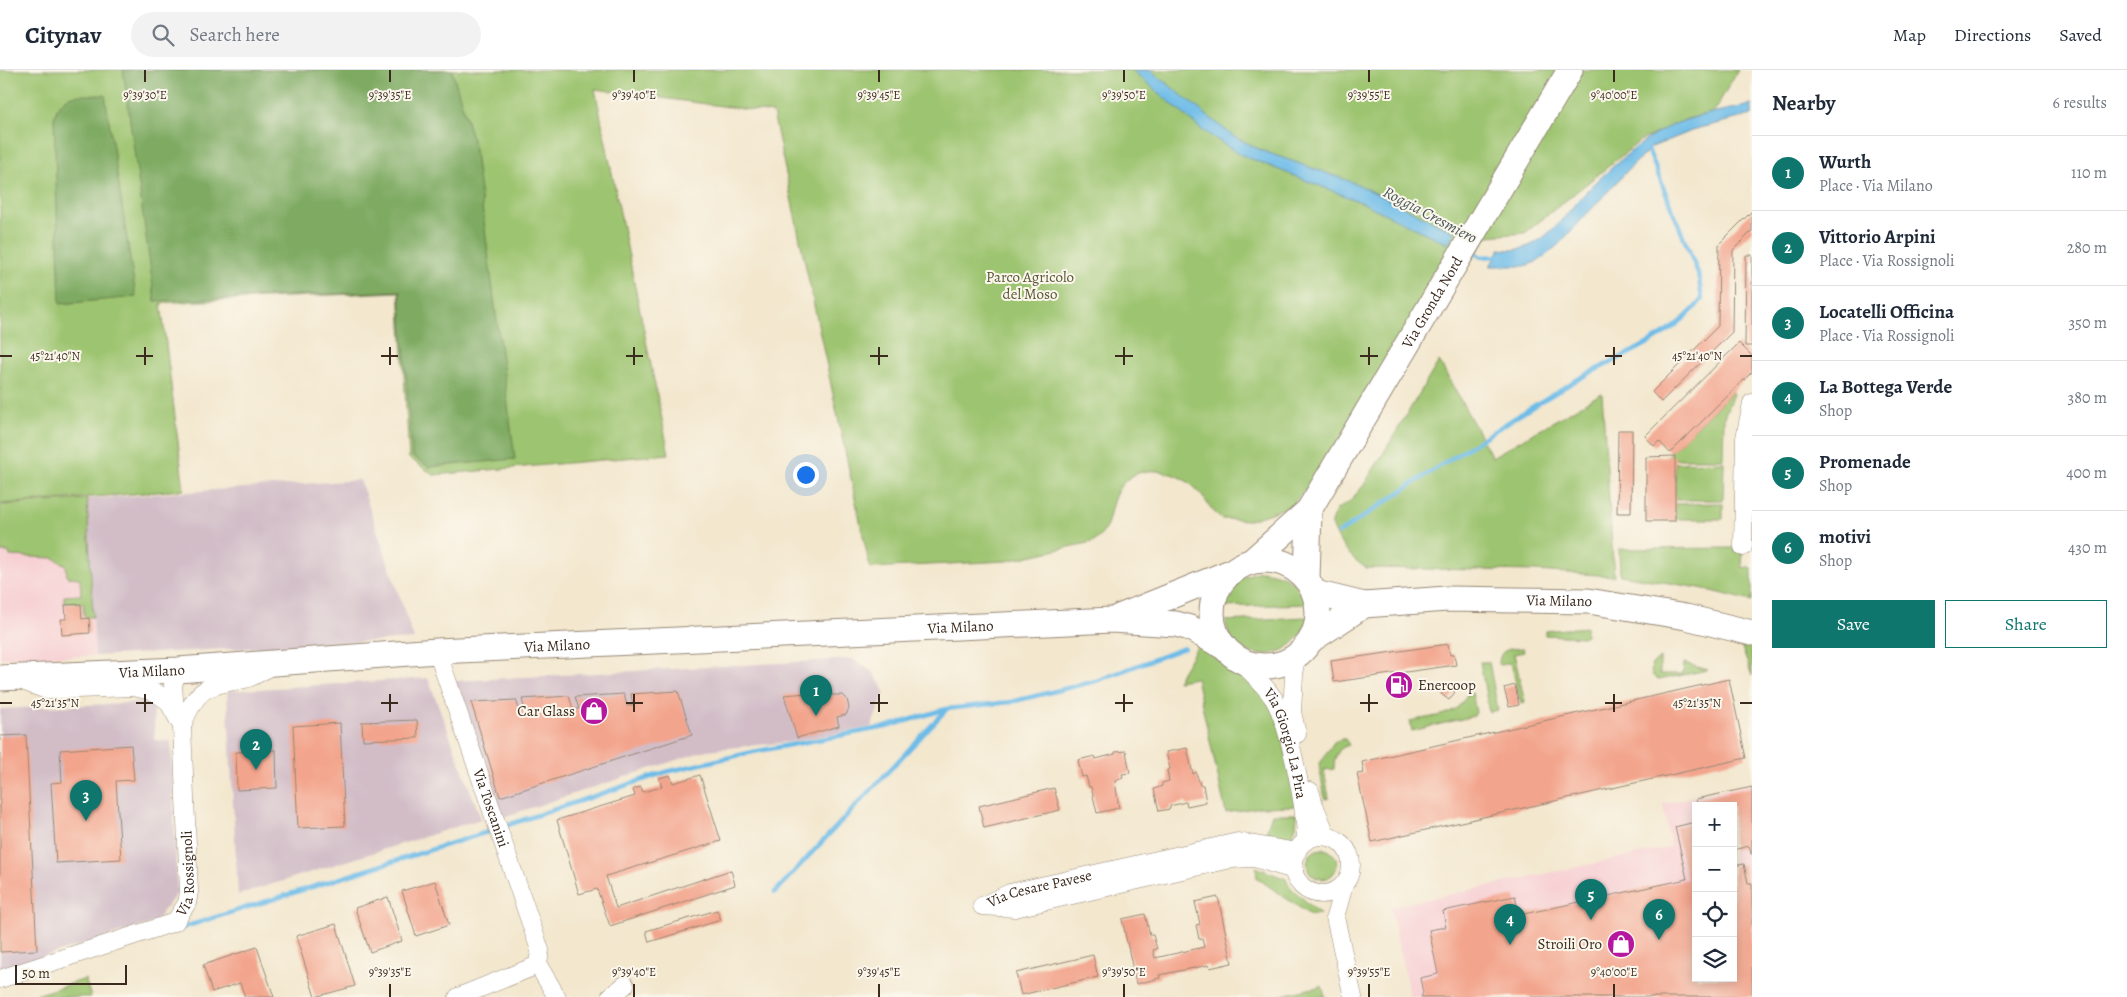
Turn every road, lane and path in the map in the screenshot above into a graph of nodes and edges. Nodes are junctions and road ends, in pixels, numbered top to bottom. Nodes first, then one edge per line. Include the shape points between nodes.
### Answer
1 (1570, 70) edge
2 (1752, 403) edge
3 (1748, 489) edge
4 (1309, 510) junction
5 (1743, 547) dead end
6 (1243, 566) junction
7 (1311, 587) junction
8 (1364, 605) junction
9 (1112, 620) junction
10 (1752, 633) edge
11 (1312, 640) junction
12 (437, 651) junction
13 (1231, 653) junction
14 (1295, 657) junction
15 (277, 664) junction
16 (178, 670) junction
17 (8, 678) edge
18 (182, 717) junction
19 (1327, 837) junction
20 (1301, 846) junction
21 (1155, 869) junction
22 (1294, 870) junction
23 (1106, 880) junction
24 (1344, 885) junction
25 (1312, 892) junction
26 (1335, 917) junction
27 (538, 965) junction
28 (0, 979) edge
29 (625, 985) dead end
30 (458, 997) edge
31 (557, 997) edge
32 (610, 997) edge
33 (1353, 997) edge

1 - 4 main road, Via Gronda Nord
2 - 3 street via 1745,438
3 - 5 street
4 - 6 main road, Via Gronda Nord
4 - 7 main road, Via Gronda Nord
6 - 7 main road, Via Milano via 1268,560 1283,563 1296,570
6 - 9 main road, Via Milano
6 - 13 main road via 1223,580 1212,607 1216,635
7 - 8 main road, Via Milano
7 - 11 main road via 1318,617
8 - 10 main road, Via Milano via 1447,599 1588,601 1686,617
8 - 11 main road, Via Milano
9 - 12 main road, Via Milano
9 - 13 main road, Via Milano via 1176,624 1190,628
11 - 14 main road, Via Milano
12 - 15 main road, Via Milano
12 - 27 street, Via Toscanini via 540,950
13 - 14 main road, Via Milano via 1252,665 1267,666
13 - 20 street, Via Giorgio La Pira via 1275,701 1284,725 1304,807
14 - 19 street, Via Giorgio La Pira via 1292,712 1314,805
15 - 16 main road, Via Milano
15 - 18 street via 246,679 214,684 201,692
16 - 17 main road, Via Milano
16 - 18 street, Via Rossignoli via 173,685
17 - 18 street via 47,690 134,687 155,692
18 - 28 street, Via Rossignoli via 189,892 182,913 175,922
19 - 20 street via 1312,838
19 - 24 street via 1340,842 1349,854 1351,867
20 - 21 street, Via Cesare Pavese via 1238,842
20 - 22 street
21 - 22 street, Via Cesare Pavese via 1254,858
21 - 23 street, Via Cesare Pavese
22 - 25 street via 1300,884
23 - 23 street, Via Cesare Pavese via 1010,893 982,906 1015,908
24 - 25 street via 1329,893
24 - 26 street
25 - 26 street
26 - 33 street
27 - 30 street
27 - 31 street, Via Toscanini
29 - 32 street

